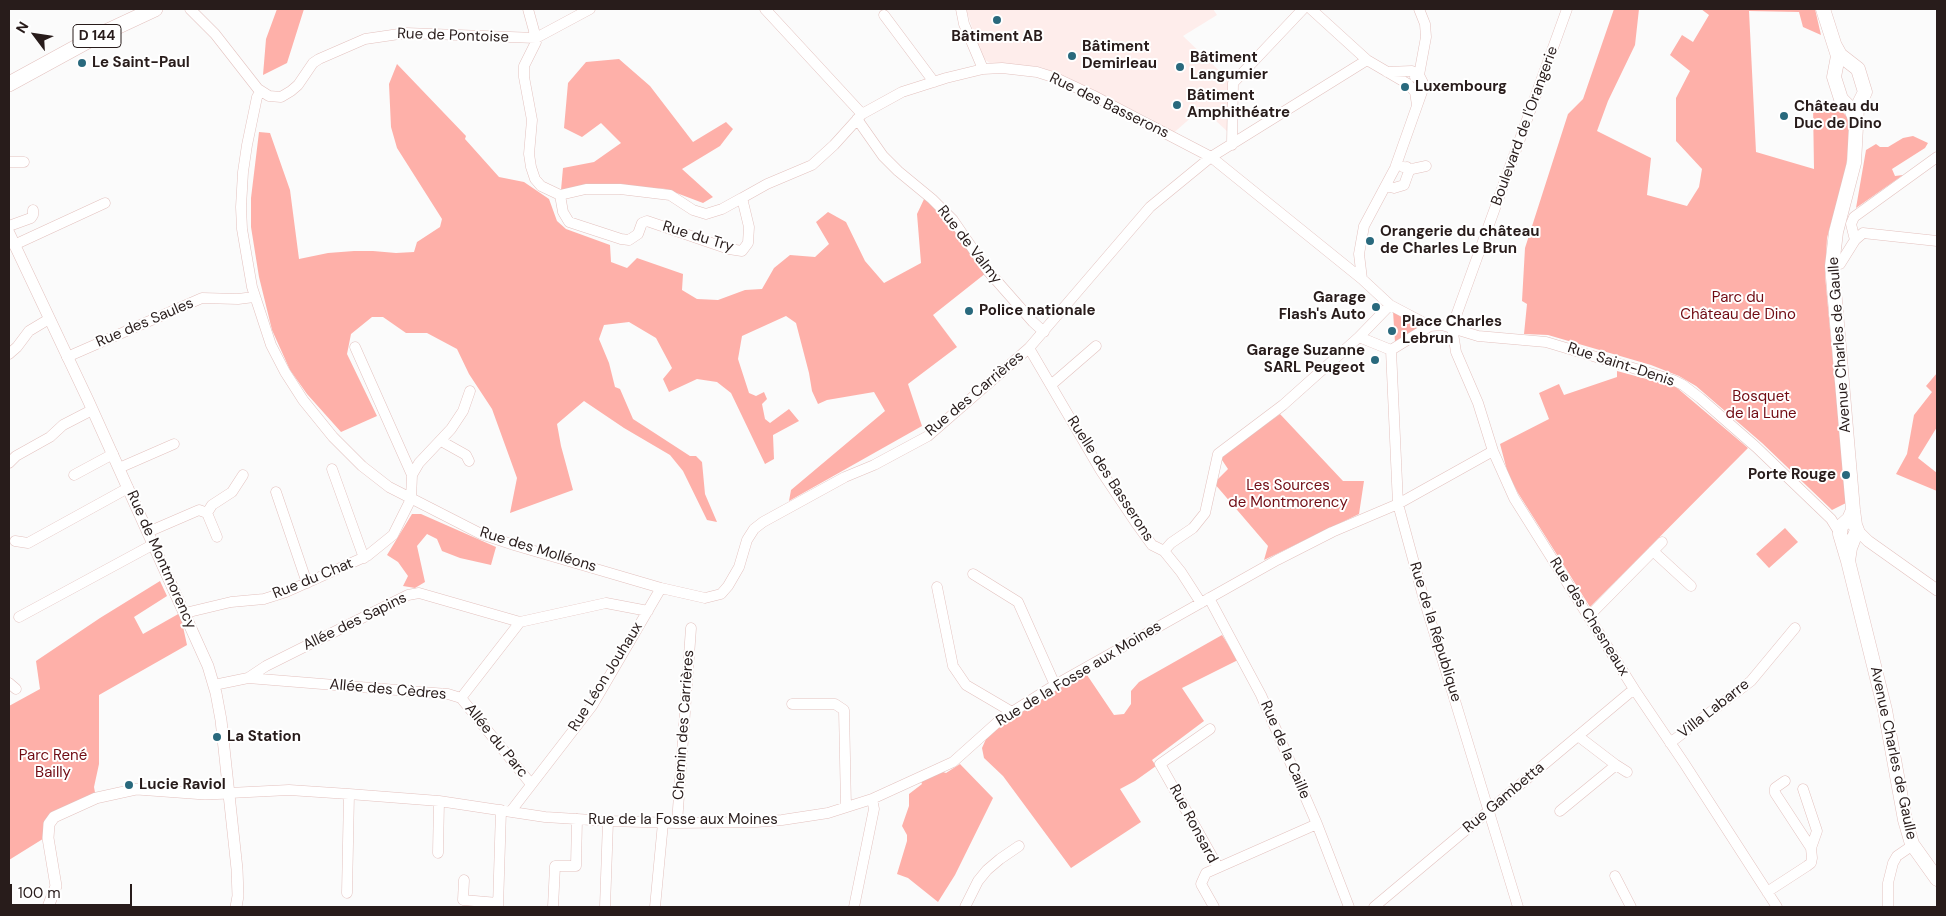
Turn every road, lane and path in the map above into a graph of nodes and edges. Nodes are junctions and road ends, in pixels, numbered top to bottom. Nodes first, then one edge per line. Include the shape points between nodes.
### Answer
1 (155, 9) edge
2 (190, 9) edge
3 (528, 9) edge
4 (590, 9) edge
5 (765, 9) edge
6 (961, 9) edge
7 (1303, 9) edge
8 (1311, 9) edge
9 (1419, 9) edge
10 (1567, 9) edge
11 (1823, 9) edge
12 (135, 13) edge
13 (884, 14) dead end
14 (536, 38) junction
15 (1367, 60) junction
16 (1842, 64) junction
17 (983, 70) junction
18 (1388, 72) junction
19 (1419, 75) junction
20 (1402, 80) junction
21 (934, 82) junction
22 (9, 84) edge
23 (261, 91) junction
24 (1843, 101) junction
25 (1860, 102) junction
26 (1417, 108) junction
27 (859, 117) junction
28 (1856, 122) junction
29 (1232, 145) junction
30 (1211, 157) junction
31 (1937, 157) edge
32 (9, 162) edge
33 (24, 162) dead end
34 (1426, 166) dead end
35 (1407, 167) junction
36 (1395, 168) junction
37 (1386, 186) junction
38 (560, 195) junction
39 (742, 198) junction
40 (105, 203) dead end
41 (33, 210) dead end
42 (9, 226) edge
43 (1855, 240) junction
44 (11, 241) edge
45 (1937, 241) edge
46 (1832, 266) junction
47 (1362, 278) junction
48 (254, 296) junction
49 (1390, 305) junction
50 (49, 319) junction
51 (1430, 326) junction
52 (1452, 327) junction
53 (1044, 332) junction
54 (1359, 337) junction
55 (1096, 346) dead end
56 (355, 347) dead end
57 (1030, 348) junction
58 (1391, 350) junction
59 (9, 354) edge
60 (67, 357) junction
61 (1050, 385) junction
62 (470, 391) dead end
63 (92, 410) junction
64 (441, 441) junction
65 (174, 444) dead end
66 (1493, 451) junction
67 (113, 454) junction
68 (469, 461) dead end
69 (9, 463) edge
70 (119, 468) junction
71 (332, 469) dead end
72 (74, 475) dead end
73 (243, 475) dead end
74 (412, 475) junction
75 (128, 488) junction
76 (276, 492) dead end
77 (411, 499) junction
78 (1398, 504) junction
79 (207, 513) junction
80 (1849, 531) junction
81 (148, 532) junction
82 (216, 537) dead end
83 (15, 541) dead end
84 (1662, 542) dead end
85 (154, 544) junction
86 (1164, 551) junction
87 (1653, 551) junction
88 (364, 558) junction
89 (973, 574) dead end
90 (307, 583) junction
91 (937, 586) dead end
92 (1691, 586) dead end
93 (662, 588) junction
94 (1937, 590) edge
95 (1205, 600) junction
96 (648, 611) junction
97 (185, 613) junction
98 (1589, 616) junction
99 (19, 617) dead end
100 (520, 622) junction
101 (691, 628) dead end
102 (1795, 628) dead end
103 (248, 678) junction
104 (214, 685) junction
105 (1054, 685) junction
106 (1634, 689) junction
107 (461, 698) junction
108 (792, 704) dead end
109 (1012, 712) junction
110 (1210, 729) dead end
111 (1578, 736) junction
112 (1670, 743) junction
113 (1616, 765) junction
114 (1628, 772) dead end
115 (1785, 781) dead end
116 (531, 784) junction
117 (1803, 789) dead end
118 (229, 793) junction
119 (349, 794) junction
120 (872, 800) junction
121 (439, 801) junction
122 (846, 807) junction
123 (506, 810) junction
124 (1489, 811) junction
125 (1560, 811) dead end
126 (577, 820) junction
127 (608, 821) junction
128 (663, 822) junction
129 (677, 823) junction
130 (1317, 824) junction
131 (1912, 845) junction
132 (1019, 846) dead end
133 (1811, 848) junction
134 (438, 853) dead end
135 (1218, 867) junction
136 (1615, 876) dead end
137 (1937, 879) edge
138 (464, 880) dead end
139 (1767, 892) junction
140 (347, 894) dead end
141 (498, 905) edge
142 (48, 907) edge
143 (236, 907) edge
144 (553, 907) edge
145 (605, 907) edge
146 (655, 907) edge
147 (854, 907) edge
148 (965, 907) edge
149 (1214, 907) edge
150 (1349, 907) edge
151 (1374, 907) edge
152 (1518, 907) edge
153 (1631, 907) edge
154 (1777, 907) edge
155 (1888, 907) edge

1 - 12 main road, D 144
2 - 23 street via 215,34
3 - 14 street
4 - 14 street
5 - 27 street
6 - 17 street
7 - 29 street via 1233,83
8 - 15 street
9 - 19 street via 1426,37
10 - 52 street, Boulevard de l'Orangerie
11 - 16 main road
12 - 22 main road, D 144
13 - 21 street
14 - 23 street, Rue de Pontoise via 406,33 374,37 319,59 291,91 281,96 268,96
14 - 38 street via 524,66 532,120 529,154 532,174 541,186
15 - 18 street
15 - 29 street, Rue des Carrières
16 - 24 main road via 1834,77
16 - 25 main road, Avenue Charles de Gaulle via 1853,64 1858,69 1864,88
17 - 21 street, Rue des Basserons
17 - 30 street, Rue des Basserons via 1002,68 1056,78
18 - 19 street via 1412,71
18 - 20 street
19 - 20 street
19 - 26 street via 1423,89
20 - 26 street via 1415,92
21 - 27 street, Rue des Basserons via 902,92
23 - 48 street, Rue des Molléons via 247,146 241,207
24 - 25 main road via 1854,105
24 - 28 main road via 1853,112
25 - 28 main road, Avenue Charles de Gaulle
26 - 36 street
27 - 39 street via 812,166
27 - 53 street, Rue de Valmy via 883,156 953,220 988,271
28 - 46 main road, Avenue Charles de Gaulle via 1854,163 1836,232
29 - 30 street, Rue des Carrières
30 - 47 street, Rue des Basserons
30 - 53 street, Rue des Carrières via 1150,207
31 - 43 street via 1854,217 1851,224
32 - 33 street
34 - 35 street
35 - 36 street
35 - 37 street via 1410,171 1404,184 1394,188
36 - 37 street
37 - 47 street via 1362,235 1359,254
38 - 39 street, Rue du Try via 586,189 620,189 670,196 706,214
38 - 39 street, Rue du Try via 562,212 569,222 621,239 629,240 638,234 642,223 647,221 742,251 748,243 749,227
40 - 44 street
41 - 42 street via 31,218
43 - 45 street via 1862,233
43 - 46 street via 1840,264
44 - 50 street, Rue de Montmorency
46 - 80 main road, Avenue Charles de Gaulle via 1853,510
47 - 49 street, Rue des Basserons
48 - 60 street, Rue des Saules via 238,300 202,298
48 - 77 street, Rue des Molléons via 271,344 303,400 362,466
49 - 51 street, Rue des Basserons
49 - 54 street
50 - 59 street via 29,331
50 - 60 street, Rue de Montmorency
51 - 52 street via 1442,324
51 - 58 street
52 - 66 street, Rue des Chesneaux via 1456,352
52 - 80 street, Rue Saint-Denis via 1478,336 1554,344 1660,375 1683,385
53 - 57 street, Rue des Carrières
54 - 58 street
54 - 86 street via 1283,405 1218,454 1205,514
55 - 61 street
56 - 74 street
57 - 61 street, Ruelle des Basserons
57 - 93 street, Rue des Carrières via 928,436 845,477 754,529 747,540 736,575 721,594 706,598
58 - 78 street, Rue de la République
60 - 63 street, Rue de Montmorency
61 - 86 street, Ruelle des Basserons via 1136,523 1152,545
62 - 64 street via 463,411
63 - 67 street, Rue de Montmorency
63 - 69 street via 63,425
64 - 68 street via 466,455
64 - 74 street
65 - 70 street
66 - 78 street, Rue de la Fosse aux Moines
66 - 98 street, Rue des Chesneaux via 1514,498
67 - 70 street, Rue de Montmorency
67 - 72 street
70 - 75 street, Rue de Montmorency
71 - 88 street
73 - 79 street via 232,492 212,505
74 - 77 street
75 - 81 street, Rue de Montmorency
75 - 83 street via 28,543
76 - 90 street
77 - 88 street, Rue du Chat via 393,535
77 - 93 street, Rue des Molléons via 480,534
78 - 95 street, Rue de la Fosse aux Moines via 1300,548
78 - 124 street, Rue de la République
79 - 81 street via 199,510
79 - 82 street
80 - 94 street
80 - 131 main road, Avenue Charles de Gaulle via 1848,561 1886,716
81 - 85 street, Rue de Montmorency
84 - 87 street
85 - 97 street, Rue de Montmorency
85 - 99 street
86 - 95 street, Ruelle des Basserons
87 - 92 street
87 - 98 street
88 - 90 street, Rue du Chat
89 - 105 street via 1018,602
90 - 97 street, Rue du Chat via 264,599 231,602
91 - 109 street via 953,666 966,686
93 - 96 street, Rue Léon Jouhaux
95 - 105 street, Rue de la Fosse aux Moines
95 - 130 street, Rue de la Caille via 1261,695
96 - 100 street, Allée des Sapins via 606,603
96 - 116 street, Rue Léon Jouhaux via 592,706
97 - 104 street, Rue de Montmorency
98 - 106 street, Rue des Chesneaux
100 - 103 street, Allée des Sapins via 428,594 408,595
100 - 107 street, Allée des Cèdres
101 - 129 street, Chemin des Carrières
102 - 112 street, Villa Labarre via 1751,681
103 - 104 street, Allée des Sapins
103 - 107 street, Allée des Cèdres via 448,694
104 - 118 street, Rue de Montmorency
105 - 109 street, Rue de la Fosse aux Moines
106 - 111 street, Rue Gambetta
106 - 112 street, Rue des Chesneaux
107 - 116 street, Allée du Parc
108 - 122 street via 835,704 844,710
109 - 120 street, Rue de la Fosse aux Moines via 953,762
110 - 135 street, Rue Ronsard via 1160,764
111 - 113 street
111 - 124 street, Rue Gambetta
112 - 139 street, Rue des Chesneaux
113 - 114 street
113 - 125 street
115 - 133 street via 1775,788 1775,792
116 - 123 street, Rue Léon Jouhaux
117 - 133 street via 1817,831
118 - 119 street, Rue de la Fosse aux Moines via 290,790
118 - 142 street via 130,790 96,798 54,817 49,824 48,838 56,886
118 - 143 street, Rue de Montmorency via 237,878
119 - 121 street, Rue de la Fosse aux Moines
119 - 140 street
120 - 122 street, Rue de la Fosse aux Moines
120 - 147 street via 874,808
121 - 123 street, Rue de la Fosse aux Moines
121 - 134 street
122 - 129 street, Rue de la Fosse aux Moines via 782,820
123 - 126 street, Rue de la Fosse aux Moines
123 - 141 street
124 - 151 street, Rue Gambetta
124 - 152 street, Rue de la République
126 - 127 street, Rue de la Fosse aux Moines
126 - 144 street via 576,866 555,866
127 - 128 street, Rue de la Fosse aux Moines
127 - 145 street
128 - 129 street, Rue de la Fosse aux Moines
128 - 146 street
130 - 135 street
130 - 150 street, Rue de la Caille
131 - 137 main road, Avenue Charles de Gaulle
131 - 155 street via 1893,863 1888,883
132 - 148 street via 1000,858 978,881
133 - 139 street via 1811,863
135 - 149 street, Rue Ronsard via 1206,873 1201,884
136 - 153 street
138 - 141 street via 463,900
139 - 154 street, Rue des Chesneaux

